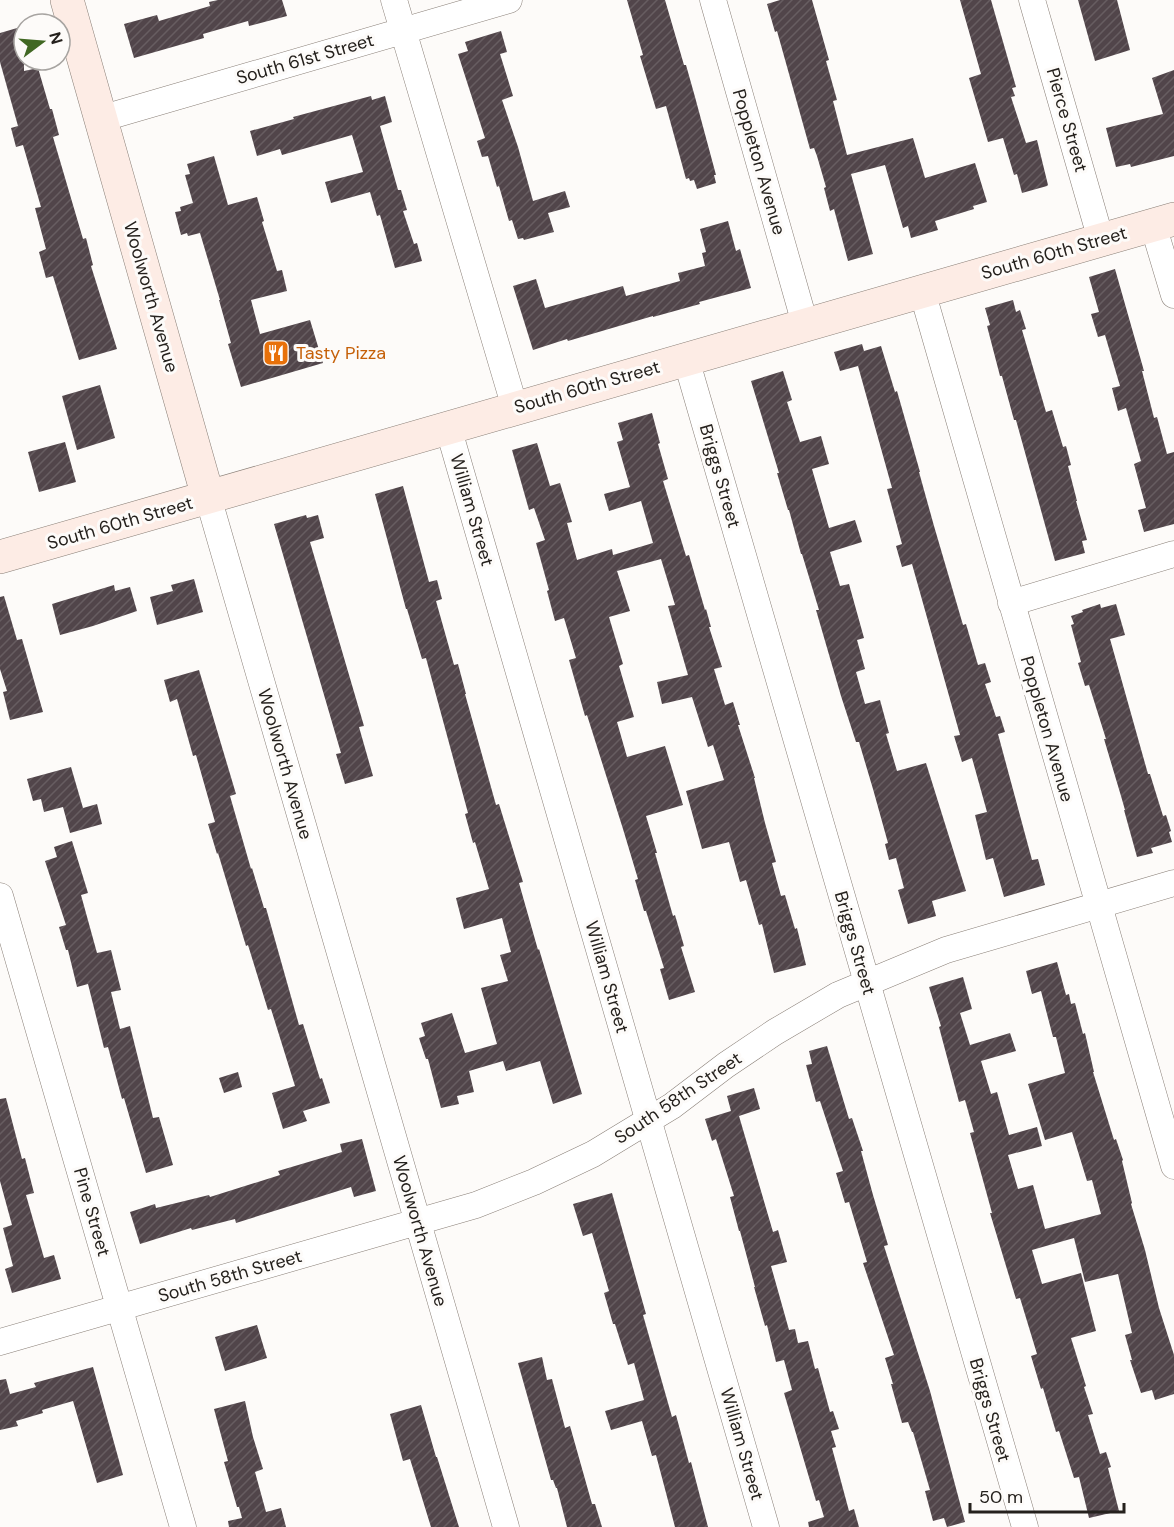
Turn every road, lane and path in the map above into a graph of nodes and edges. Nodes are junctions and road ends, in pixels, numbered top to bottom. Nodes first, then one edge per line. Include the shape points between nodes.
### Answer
1 (67, 0) edge
2 (394, 0) edge
3 (509, 0) edge
4 (713, 0) edge
5 (1032, 0) edge
6 (403, 31) junction
7 (100, 118) junction
8 (1164, 222) edge
9 (1101, 240) junction
10 (922, 291) junction
11 (1174, 295) edge
12 (806, 324) junction
13 (686, 359) junction
14 (515, 408) junction
15 (448, 427) junction
16 (208, 497) junction
17 (1174, 554) edge
18 (0, 557) edge
19 (1011, 603) junction
20 (1174, 883) edge
21 (0, 896) edge
22 (1098, 905) junction
23 (866, 982) junction
24 (648, 1121) junction
25 (1174, 1166) edge
26 (418, 1221) junction
27 (120, 1307) junction
28 (0, 1342) edge
29 (183, 1527) edge
30 (506, 1527) edge
31 (766, 1527) edge
32 (1024, 1527) edge

1 - 7 main road, Woolworth Avenue
2 - 6 street
3 - 6 street, South 61st Street
4 - 12 street, Poppleton Avenue
5 - 9 street, Pierce Street
6 - 7 street, South 61st Street
6 - 14 street
7 - 16 main road, Woolworth Avenue
8 - 9 main road, South 60th Street
8 - 11 street
9 - 10 main road, South 60th Street
10 - 12 main road, South 60th Street
10 - 19 street, Poppleton Avenue
12 - 13 main road, South 60th Street
13 - 14 main road, South 60th Street
13 - 23 street, Briggs Street
14 - 15 main road, South 60th Street
15 - 16 main road, South 60th Street
15 - 24 street, William Street
16 - 18 main road, South 60th Street
16 - 26 street, Woolworth Avenue
17 - 19 street
19 - 22 street, Poppleton Avenue
20 - 22 street, South 58th Street
21 - 27 street, Pine Street
22 - 23 street, South 58th Street via 946,950
22 - 25 street, Poppleton Avenue
23 - 24 street, South 58th Street via 775,1032
23 - 32 street, Briggs Street
24 - 26 street, South 58th Street via 593,1154 534,1182 476,1205
24 - 31 street, William Street
26 - 27 street, South 58th Street
26 - 30 street, Woolworth Avenue
27 - 28 street, South 58th Street
27 - 29 street, Pine Street

